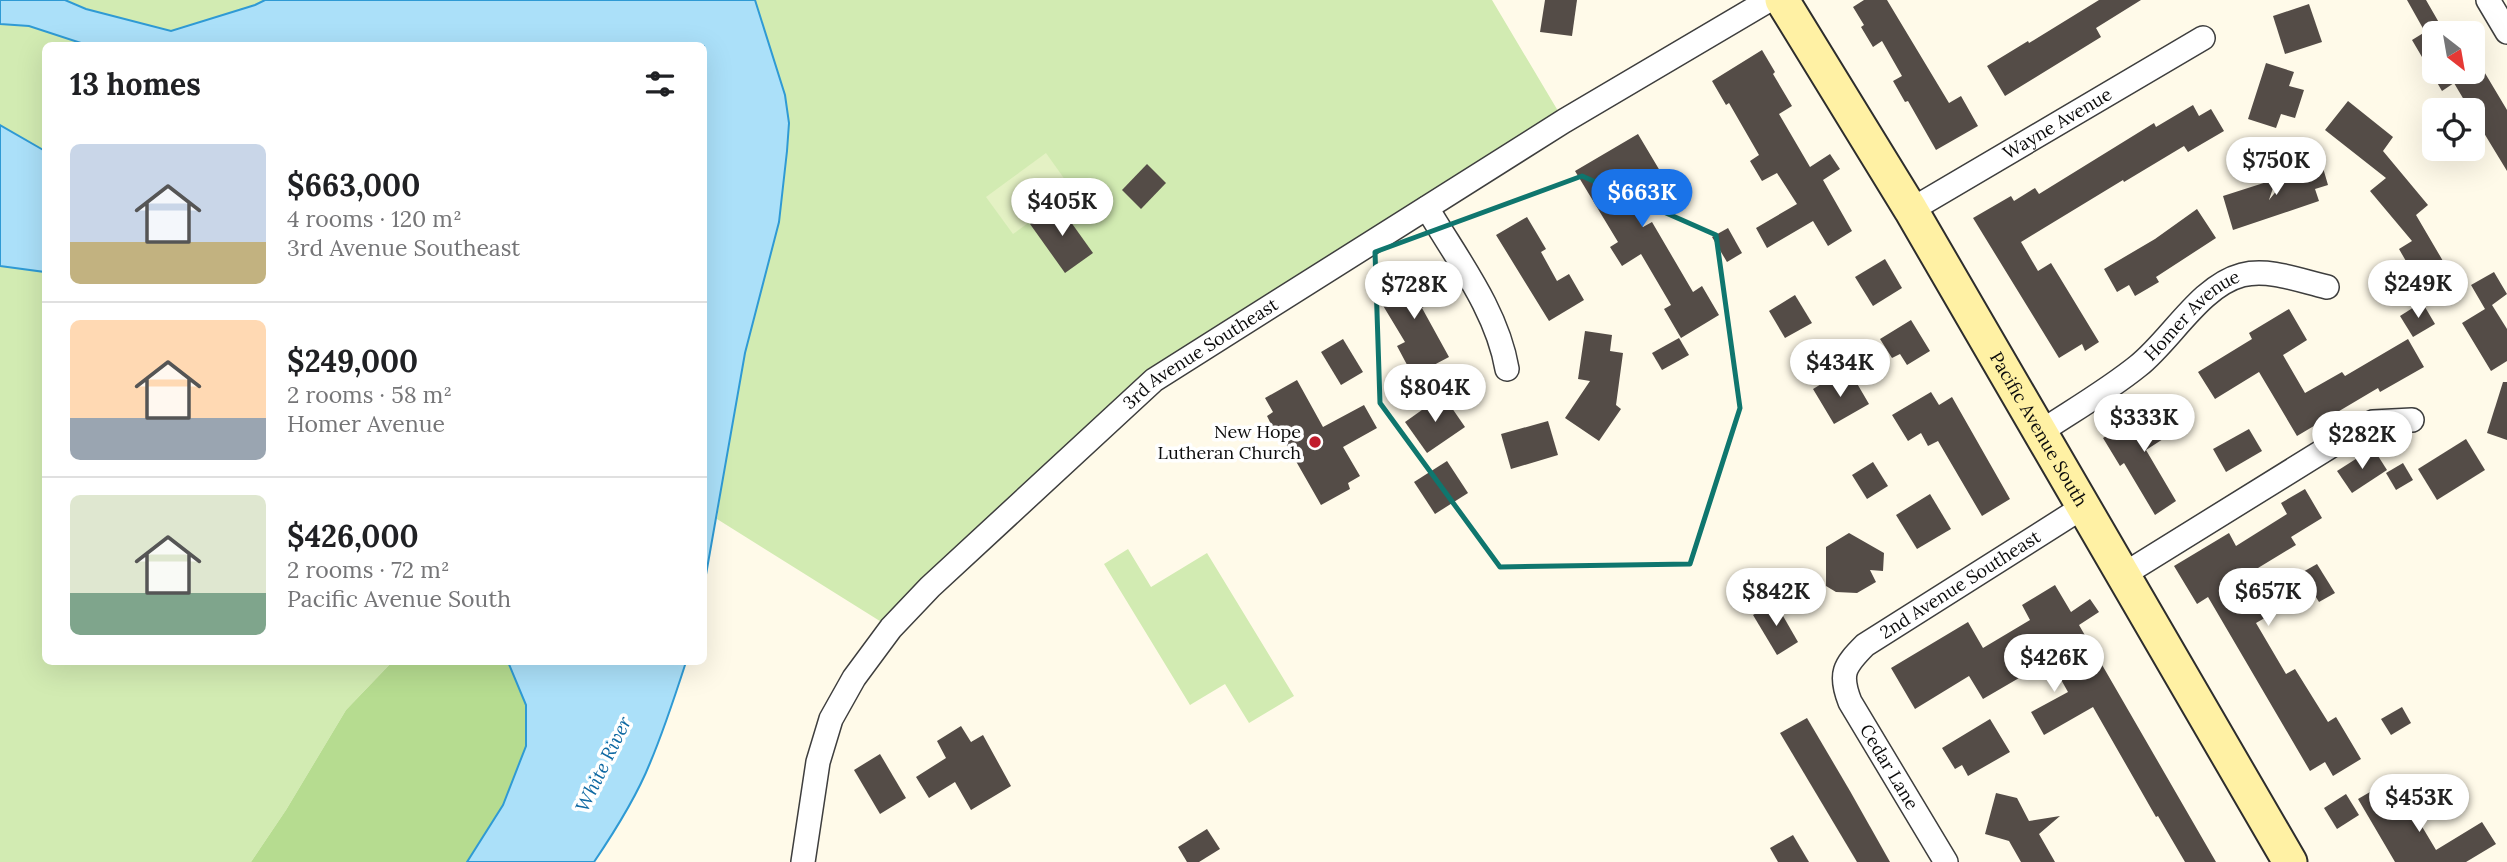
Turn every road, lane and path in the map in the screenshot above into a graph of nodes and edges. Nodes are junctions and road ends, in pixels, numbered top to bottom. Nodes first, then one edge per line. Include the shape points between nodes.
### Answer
1 (1769, 0) edge
2 (1782, 0) edge
3 (2488, 0) edge
4 (2507, 32) edge
5 (2203, 38) dead end
6 (1427, 208) junction
7 (1911, 211) junction
8 (2327, 287) dead end
9 (1507, 369) dead end
10 (2412, 420) dead end
11 (2039, 433) junction
12 (2083, 507) junction
13 (2123, 575) junction
14 (1845, 669) joint
15 (803, 862) edge
16 (1946, 862) edge
17 (2290, 862) edge

1 - 6 street, 3rd Avenue Southeast
2 - 7 street, Pacific Avenue South
3 - 4 street
5 - 7 street, Wayne Avenue
6 - 9 street via 1494,321
6 - 15 street, 3rd Avenue Southeast via 1154,380 930,587 891,628 831,719 818,762
7 - 11 street, Pacific Avenue South
8 - 11 street, Homer Avenue via 2263,273 2226,281 2136,368
10 - 13 street via 2373,422 2360,428
11 - 12 street, Pacific Avenue South
12 - 13 street, Pacific Avenue South
12 - 14 street, 2nd Avenue Southeast via 1865,645
13 - 17 street, Pacific Avenue South
14 - 16 street, Cedar Lane via 1843,683 1850,702

